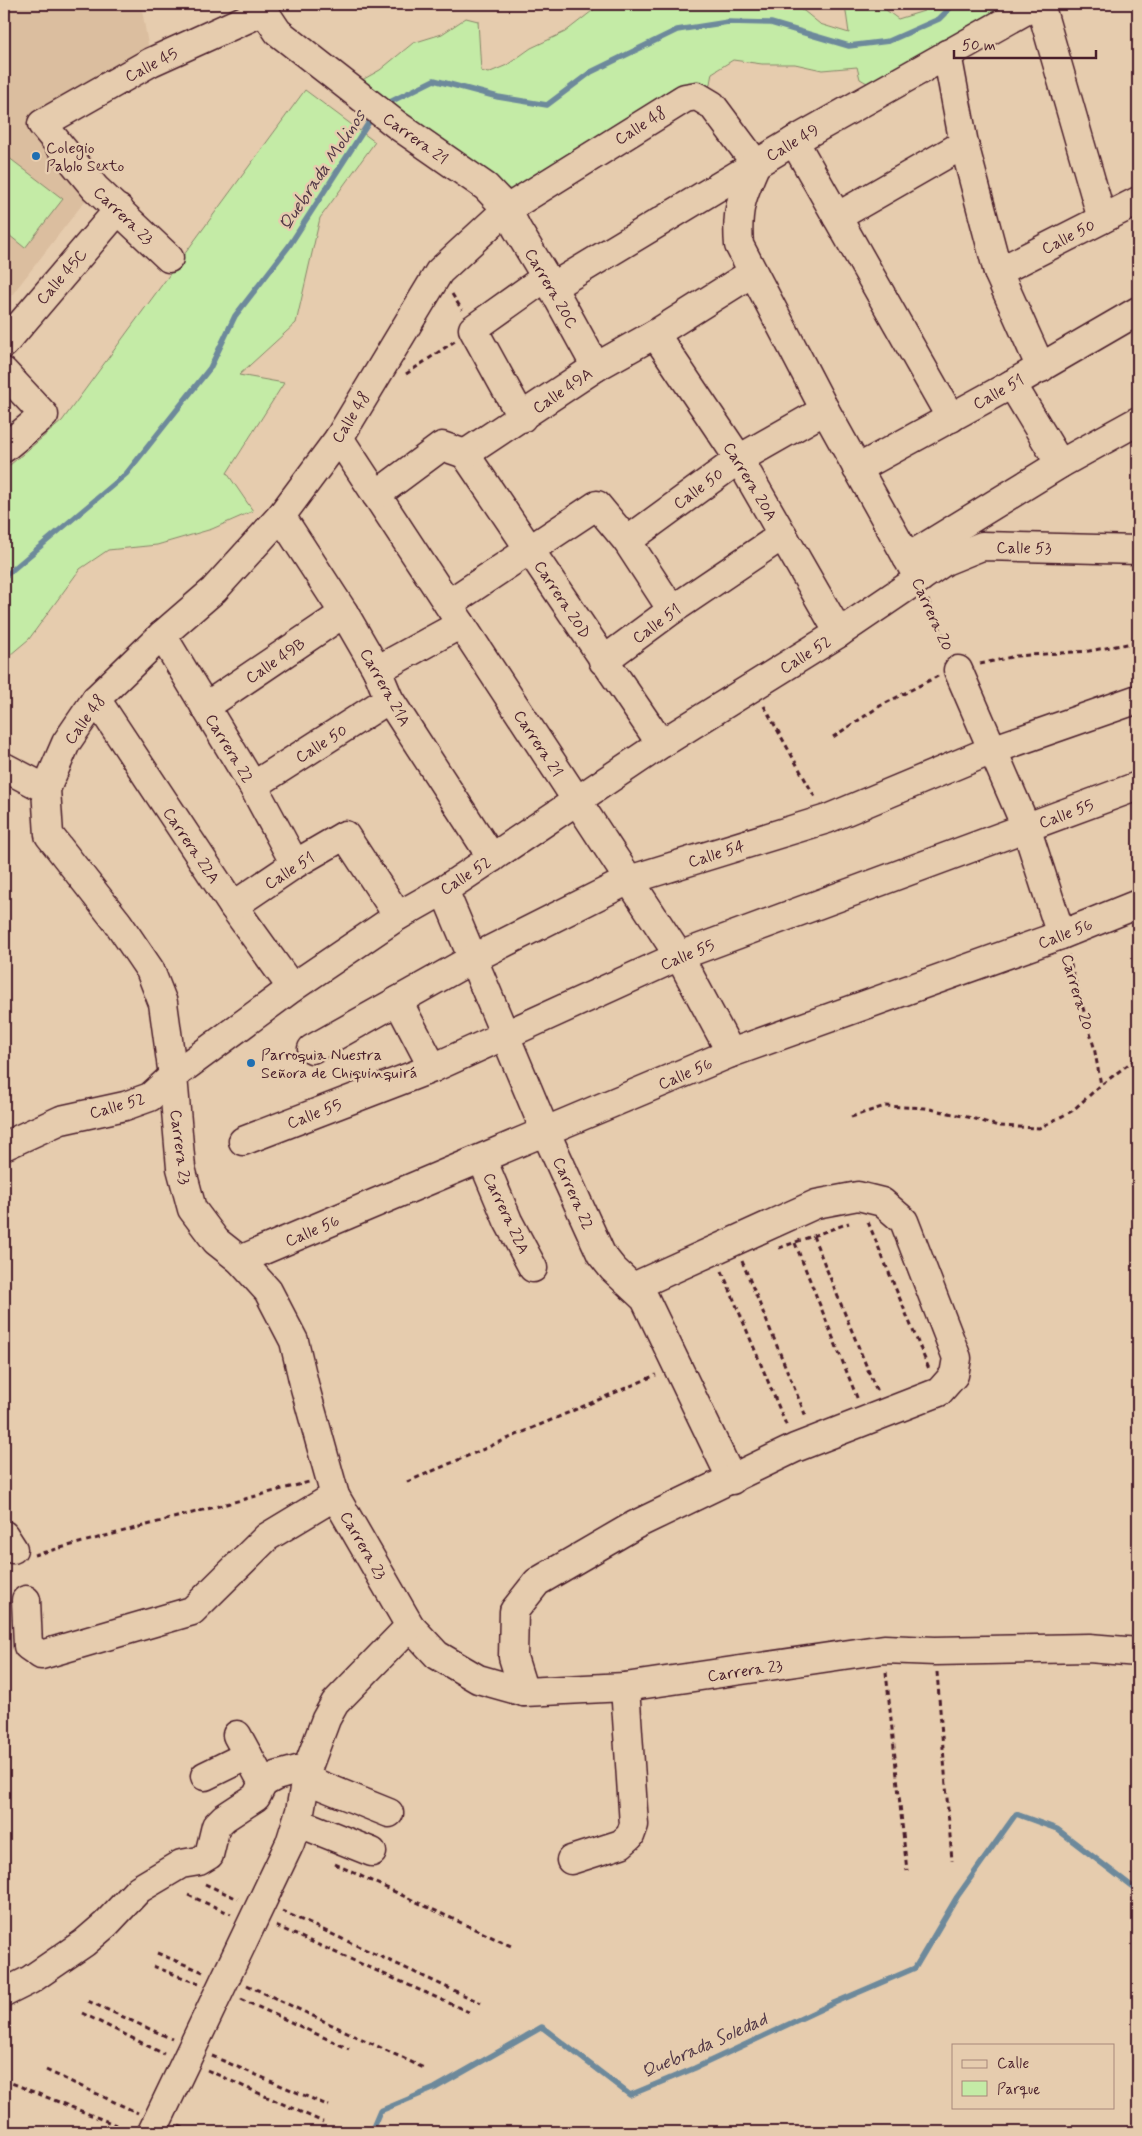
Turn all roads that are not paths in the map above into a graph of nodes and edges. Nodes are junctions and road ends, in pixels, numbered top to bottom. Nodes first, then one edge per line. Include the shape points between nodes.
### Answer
1 (1037, 4) edge
2 (1040, 4) edge
3 (263, 7) edge
4 (947, 54) junction
5 (42, 124) joint
6 (794, 141) junction
7 (964, 144) junction
8 (756, 164) junction
9 (1138, 201) edge
10 (508, 208) junction
11 (119, 209) junction
12 (837, 217) junction
13 (1102, 219) junction
14 (169, 258) dead end
15 (998, 272) junction
16 (752, 273) junction
17 (549, 282) junction
18 (1138, 311) edge
19 (655, 334) junction
20 (4, 344) edge
21 (596, 367) junction
22 (1041, 368) junction
23 (4, 372) edge
24 (1012, 384) junction
25 (824, 410) junction
26 (522, 418) junction
27 (951, 418) junction
28 (1138, 421) edge
29 (339, 438) junction
30 (4, 448) edge
31 (465, 454) junction
32 (739, 459) junction
33 (1060, 464) junction
34 (857, 469) junction
35 (376, 495) junction
36 (281, 516) junction
37 (783, 535) junction
38 (627, 541) junction
39 (530, 549) junction
40 (1138, 550) edge
41 (913, 569) junction
42 (672, 610) junction
43 (344, 613) junction
44 (454, 614) junction
45 (839, 633) junction
46 (162, 635) junction
47 (603, 661) junction
48 (377, 670) junction
49 (958, 670) road end
50 (96, 699) junction
51 (389, 699) junction
52 (1138, 699) edge
53 (205, 707) junction
54 (661, 744) junction
55 (992, 750) junction
56 (4, 767) edge
57 (253, 786) junction
58 (1138, 786) edge
59 (46, 789) junction
60 (578, 801) junction
61 (1026, 827) junction
62 (492, 858) junction
63 (295, 864) junction
64 (628, 880) junction
65 (444, 890) junction
66 (1138, 904) edge
67 (233, 906) junction
68 (398, 916) junction
69 (1061, 935) junction
70 (679, 956) junction
71 (474, 958) junction
72 (292, 988) junction
73 (398, 1001) junction
74 (506, 1035) junction
75 (312, 1049) dead end
76 (731, 1053) junction
77 (433, 1068) junction
78 (173, 1076) junction
79 (546, 1133) junction
80 (242, 1141) dead end
81 (4, 1146) edge
82 (482, 1159) junction
83 (240, 1260) junction
84 (534, 1268) dead end
85 (633, 1286) junction
86 (732, 1480) junction
87 (333, 1486) junction
88 (26, 1600) dead end
89 (410, 1626) junction
90 (1138, 1652) edge
91 (625, 1687) junction
92 (524, 1692) junction
93 (306, 1773) junction
94 (206, 1776) dead end
95 (263, 1783) junction
96 (297, 1822) junction
97 (571, 1860) dead end
98 (4, 1992) edge
99 (148, 2129) edge

1 - 4 street, Calle 49
2 - 13 street
3 - 5 street, Calle 45 via 151,62
3 - 10 street, Carrera 21 via 278,32 397,125 486,187
4 - 6 street, Calle 49
4 - 7 street
5 - 11 street, Carrera 23 via 95,188
6 - 8 street, Calle 49
6 - 12 street
7 - 12 street
7 - 15 street
8 - 10 street, Calle 48 via 712,105 697,96 685,98
8 - 16 street, Carrera 20 via 741,198 738,223 740,245
8 - 17 street, Calle 49
9 - 13 street, Calle 50
10 - 17 street, Carrera 20C
10 - 29 street, Calle 48 via 439,272
11 - 14 street, Carrera 23
11 - 20 street, Calle 45C
12 - 27 street
13 - 15 street, Calle 50
15 - 22 street
16 - 19 street, Calle 49A
16 - 25 street, Carrera 20
17 - 21 street, Carrera 20C
17 - 26 street, Calle 49 via 473,329
18 - 22 street, Calle 51
19 - 21 street, Calle 49A
19 - 32 street, Carrera 20A
21 - 26 street, Calle 49A
22 - 24 street, Calle 51
23 - 30 street via 44,414
24 - 27 street, Calle 51
24 - 33 street
25 - 32 street, Calle 50
25 - 34 street, Carrera 20
26 - 31 street, Calle 49A
27 - 34 street, Calle 51
28 - 33 street, Calle 52
29 - 35 street, Carrera 21
29 - 36 street, Calle 48
31 - 35 street via 442,446
31 - 39 street, Carrera 20D
32 - 37 street, Carrera 20A
32 - 38 street, Calle 50
33 - 41 street, Calle 52
34 - 41 street, Carrera 20
35 - 44 street, Carrera 21
36 - 43 street, Carrera 21A
36 - 46 street, Calle 48 via 214,590
37 - 42 street, Calle 51
37 - 45 street, Carrera 20A
38 - 39 street via 597,504
38 - 42 street
39 - 44 street
39 - 47 street, Carrera 20D
40 - 41 street, Calle 53 via 982,546 945,561
41 - 45 street, Calle 52
42 - 47 street, Calle 51
43 - 48 street, Carrera 21A
43 - 53 street, Calle 49B
44 - 48 street
44 - 60 street, Carrera 21
45 - 54 street, Calle 52
46 - 50 street, Calle 48
46 - 53 street, Carrera 22
47 - 54 street, Carrera 20D
48 - 51 street, Carrera 21A
49 - 55 street, Carrera 20
50 - 59 street, Calle 48 via 66,743
50 - 67 street, Carrera 22A
51 - 57 street, Calle 50
51 - 62 street, Carrera 21A
52 - 55 street, Calle 54
53 - 57 street, Carrera 22
54 - 60 street, Calle 52
55 - 61 street, Carrera 20
55 - 64 street, Calle 54 via 827,819
56 - 59 street
57 - 63 street, Carrera 22
58 - 61 street, Calle 55
59 - 78 street, Carrera 23 via 49,835 150,970 163,1004
60 - 62 street, Calle 52
60 - 64 street, Carrera 21
61 - 69 street, Carrera 20
61 - 70 street, Calle 55
62 - 65 street, Calle 52
63 - 67 street, Calle 51
63 - 68 street, Calle 51 via 346,835
64 - 70 street, Carrera 21
64 - 71 street, Calle 54
65 - 68 street, Calle 52
65 - 71 street, Carrera 22
66 - 69 street, Calle 56
67 - 72 street, Carrera 22A
68 - 72 street, Calle 52
69 - 76 street, Calle 56
70 - 74 street, Calle 55
70 - 76 street, Carrera 21
71 - 73 street, Calle 54
71 - 74 street, Carrera 22
72 - 78 street, Calle 52
73 - 75 street, Calle 54
73 - 77 street
74 - 77 street, Calle 55
74 - 79 street, Carrera 22
76 - 79 street, Calle 56
77 - 80 street, Calle 55
78 - 81 street, Calle 52 via 150,1097 61,1120
78 - 83 street, Carrera 23 via 181,1168 192,1209 216,1241
79 - 82 street, Calle 56
79 - 85 street, Carrera 22 via 601,1254
82 - 83 street, Calle 56
82 - 84 street, Carrera 22A via 508,1221
83 - 87 street, Carrera 23 via 268,1291 294,1342
85 - 86 street, Carrera 22 via 645,1299
85 - 86 street via 816,1204 858,1196 882,1202 904,1221 957,1358 954,1375 939,1392 806,1445
86 - 92 street via 635,1525 537,1582 514,1611 513,1657
87 - 88 street via 267,1537 192,1611 41,1655 28,1646
87 - 89 street, Carrera 23
89 - 92 street, Carrera 23 via 437,1655 457,1668 478,1679
89 - 93 street via 335,1703
90 - 91 street, Carrera 23 via 1089,1648 884,1649
91 - 92 street, Carrera 23
91 - 97 street via 634,1825 630,1836 621,1844
93 - 95 street via 276,1776
93 - 96 street
93 - 96 street via 378,1808 352,1853
94 - 95 street via 242,1745
95 - 98 street via 256,1797 216,1826 210,1855 181,1864 139,1889 84,1943 30,1980
96 - 99 street via 258,1913 188,2058

